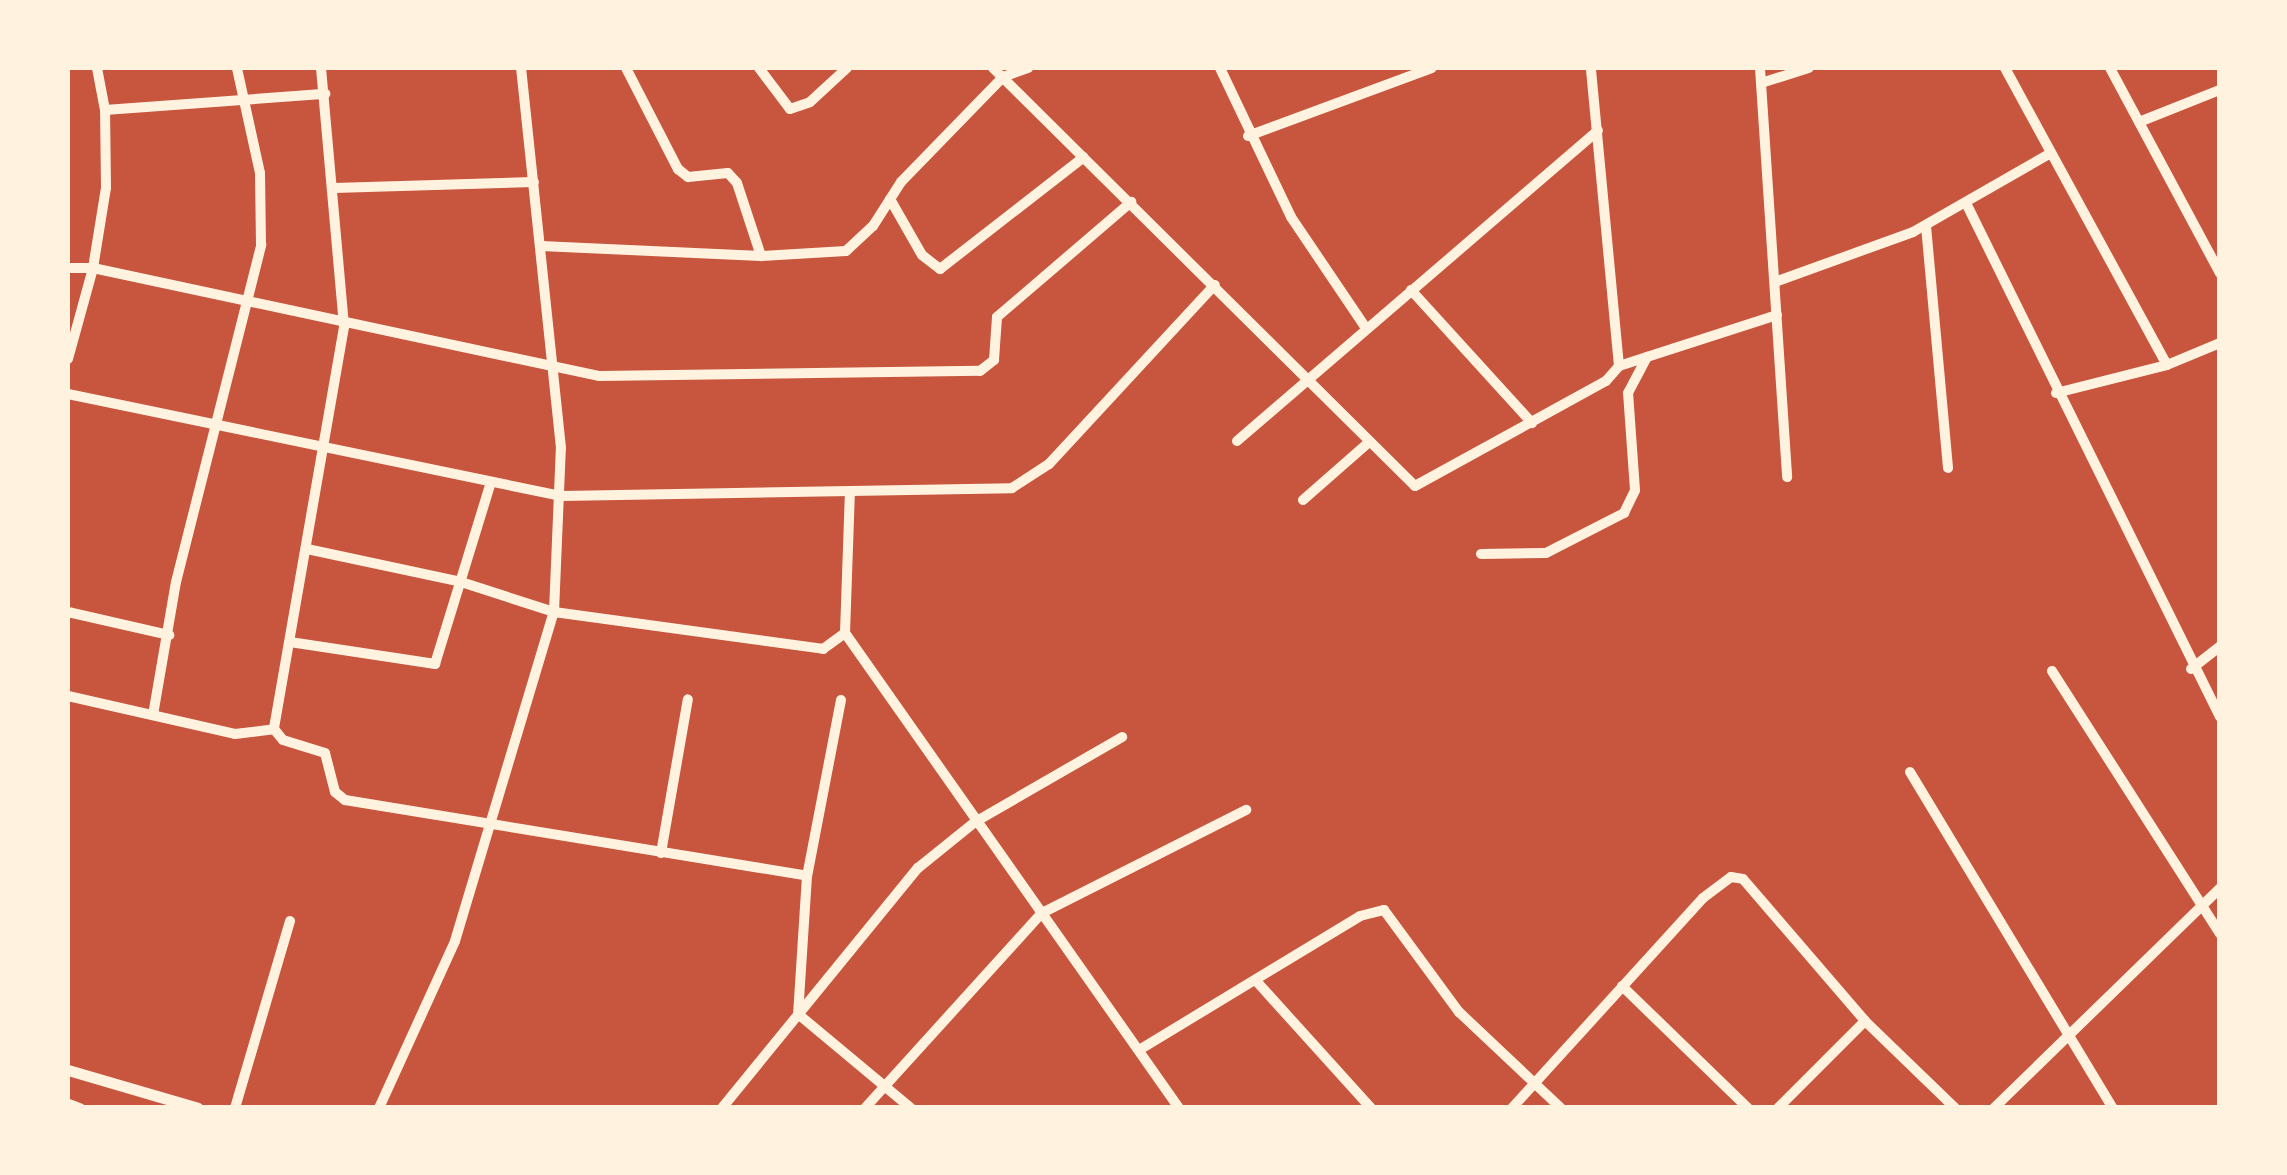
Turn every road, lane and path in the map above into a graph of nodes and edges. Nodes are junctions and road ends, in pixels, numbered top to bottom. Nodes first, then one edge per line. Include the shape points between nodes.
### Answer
1 (97, 68) edge
2 (238, 68) edge
3 (321, 68) edge
4 (521, 68) edge
5 (626, 68) edge
6 (758, 68) edge
7 (847, 68) edge
8 (992, 68) edge
9 (1028, 68) edge
10 (1220, 68) edge
11 (1432, 68) edge
12 (1591, 68) edge
13 (1760, 68) edge
14 (1809, 68) edge
15 (2005, 68) edge
16 (2110, 68) edge
17 (1002, 77) junction
18 (1761, 83) junction
19 (2220, 90) edge
20 (325, 94) junction
21 (245, 104) junction
22 (105, 110) junction
23 (2140, 122) junction
24 (1598, 131) junction
25 (1248, 136) junction
26 (2051, 153) junction
27 (1084, 157) junction
28 (534, 182) junction
29 (334, 188) junction
30 (890, 199) junction
31 (1131, 202) junction
32 (1967, 206) junction
33 (1926, 226) junction
34 (541, 246) junction
35 (761, 256) junction
36 (68, 268) edge
37 (94, 268) junction
38 (2220, 273) edge
39 (1775, 282) junction
40 (1215, 285) junction
41 (1411, 290) junction
42 (250, 306) junction
43 (1777, 315) junction
44 (344, 327) junction
45 (1366, 328) junction
46 (2220, 343) edge
47 (1647, 357) junction
48 (68, 359) edge
49 (2167, 365) junction
50 (1619, 366) junction
51 (552, 371) junction
52 (1308, 378) junction
53 (2056, 393) junction
54 (68, 394) edge
55 (1532, 422) junction
56 (213, 427) junction
57 (1238, 441) dead end
58 (1368, 443) junction
59 (326, 448) junction
60 (1948, 468) dead end
61 (1787, 477) dead end
62 (491, 482) junction
63 (850, 492) junction
64 (560, 496) junction
65 (1303, 500) dead end
66 (308, 548) junction
67 (1481, 554) dead end
68 (458, 581) junction
69 (68, 612) edge
70 (554, 612) junction
71 (845, 633) junction
72 (169, 635) junction
73 (290, 642) junction
74 (2220, 646) edge
75 (2191, 669) junction
76 (2052, 671) dead end
77 (70, 696) edge
78 (688, 699) dead end
79 (841, 700) dead end
80 (68, 712) edge
81 (154, 714) junction
82 (2220, 717) edge
83 (274, 729) junction
84 (1122, 737) dead end
85 (1910, 772) dead end
86 (1246, 810) dead end
87 (975, 822) junction
88 (493, 825) junction
89 (661, 853) junction
90 (807, 876) junction
91 (2220, 888) edge
92 (2201, 905) junction
93 (1042, 913) junction
94 (290, 921) dead end
95 (2220, 934) edge
96 (1258, 982) junction
97 (1622, 986) junction
98 (798, 1014) junction
99 (1865, 1020) junction
100 (2070, 1037) junction
101 (1139, 1050) junction
102 (68, 1070) edge
103 (1535, 1082) junction
104 (884, 1084) junction
105 (158, 1094) junction
106 (68, 1104) edge
107 (79, 1108) edge
108 (162, 1108) edge
109 (198, 1108) edge
110 (235, 1108) edge
111 (379, 1108) edge
112 (722, 1108) edge
113 (865, 1108) edge
114 (911, 1108) edge
115 (1179, 1108) edge
116 (1371, 1108) edge
117 (1512, 1108) edge
118 (1561, 1108) edge
119 (1748, 1108) edge
120 (1778, 1108) edge
121 (1955, 1108) edge
122 (1994, 1108) edge
123 (2114, 1108) edge

1 - 22 street
2 - 21 street
3 - 20 street
4 - 28 street
5 - 35 street via 678,169 688,176 728,173 737,183
6 - 7 street via 790,109 810,102
8 - 17 street
9 - 17 street
10 - 25 street
11 - 25 street
12 - 24 street
13 - 18 street
14 - 18 street
15 - 26 street
16 - 23 street
17 - 27 street
17 - 30 street
18 - 39 street
19 - 23 street
20 - 21 street
20 - 29 street
21 - 22 street
21 - 42 street via 264,206
22 - 37 street via 106,188
23 - 38 street
24 - 41 street
24 - 50 street
25 - 45 street via 1291,217
26 - 32 street
26 - 49 street
27 - 30 street via 940,269 922,255
27 - 31 street
28 - 29 street
28 - 34 street
29 - 44 street
30 - 35 street via 846,251
31 - 40 street
31 - 51 street via 997,317 994,360 980,371 792,377
32 - 33 street
32 - 53 street
33 - 39 street
33 - 60 street
34 - 35 street
34 - 51 street
36 - 37 street
37 - 42 street
37 - 48 street
39 - 43 street
40 - 52 street
40 - 63 street via 1033,479 980,490
41 - 45 street
41 - 55 street
42 - 44 street
42 - 56 street
43 - 47 street
43 - 61 street
44 - 51 street
44 - 59 street
45 - 52 street
46 - 49 street
47 - 50 street
47 - 67 street via 1628,393 1635,490 1624,513 1546,553
49 - 53 street
50 - 55 street via 1606,381
51 - 64 street
52 - 57 street
52 - 58 street
53 - 75 street
54 - 56 street
55 - 58 street via 1414,486
56 - 59 street
56 - 72 street
58 - 65 street
59 - 62 street
59 - 66 street
62 - 64 street
62 - 68 street
63 - 64 street
63 - 71 street
64 - 70 street
66 - 68 street
66 - 73 street
68 - 70 street
68 - 73 street via 435,664
69 - 72 street
70 - 71 street via 796,650 834,645
70 - 88 street
71 - 87 street
72 - 81 street
73 - 83 street
74 - 75 street
75 - 82 street
76 - 92 street
77 - 80 street
77 - 81 street
78 - 89 street
79 - 90 street
81 - 83 street via 235,734
83 - 88 street via 283,740 326,753 336,792 346,800
84 - 87 street
85 - 100 street
86 - 93 street
87 - 93 street
87 - 98 street via 918,868
88 - 89 street
88 - 111 street via 432,997
89 - 90 street
90 - 98 street
91 - 92 street
92 - 95 street
92 - 100 street
93 - 101 street
93 - 104 street
94 - 110 street
96 - 101 street
96 - 103 street via 1360,916 1384,910 1452,1004
96 - 116 street
97 - 99 street via 1731,877 1743,879
97 - 103 street
97 - 119 street
98 - 104 street
98 - 112 street
99 - 120 street
99 - 121 street
100 - 122 street
100 - 123 street
101 - 115 street
102 - 105 street
103 - 117 street
103 - 118 street
104 - 113 street
104 - 114 street
105 - 108 street
105 - 109 street
106 - 107 street

